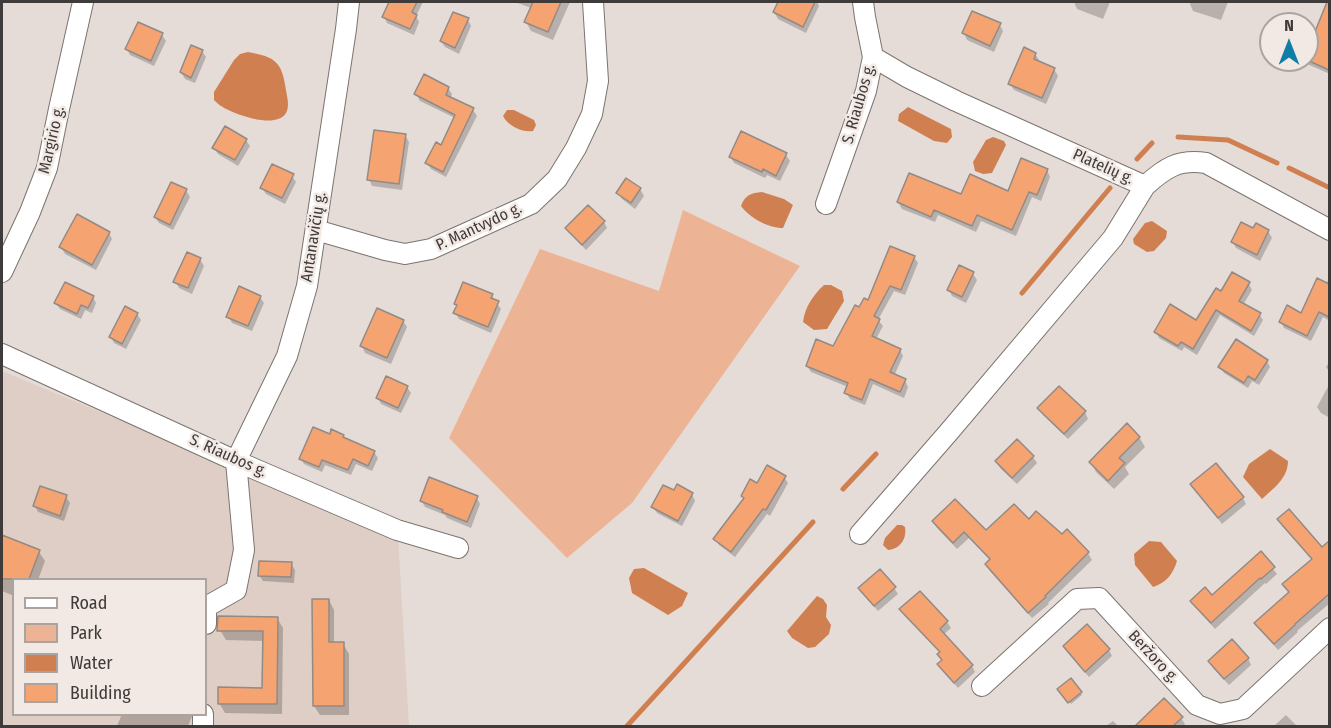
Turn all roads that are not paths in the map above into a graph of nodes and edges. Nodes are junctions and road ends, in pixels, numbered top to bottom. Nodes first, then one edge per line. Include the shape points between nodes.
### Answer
1 (83, 2) edge
2 (349, 2) edge
3 (593, 2) edge
4 (863, 2) edge
5 (873, 57) junction
6 (1145, 186) junction
7 (826, 204) dead end
8 (316, 230) junction
9 (1329, 230) edge
10 (2, 272) edge
11 (2, 354) edge
12 (236, 461) junction
13 (860, 534) dead end
14 (458, 548) dead end
15 (207, 606) edge
16 (1329, 628) edge
17 (982, 686) dead end

1 - 10 street, Margirio g. via 47,168
2 - 8 street, Antanavičių g.
3 - 8 street, P. Mantvydo g. via 598,81 591,114 557,179 531,204 431,249 405,254
4 - 5 street, S. Riaubos g.
5 - 6 street, Platelių g. via 956,101
5 - 7 street, S. Riaubos g. via 866,91
6 - 9 street, Platelių g. via 1161,171 1180,162 1206,163
6 - 13 street via 1113,238
8 - 12 street, Antanavičių g. via 307,286 287,356
11 - 12 street, S. Riaubos g.
12 - 14 street, S. Riaubos g. via 397,530
12 - 15 street via 244,550 236,590
16 - 17 street, Beržoro g. via 1243,709 1220,714 1197,705 1099,598 1077,599

